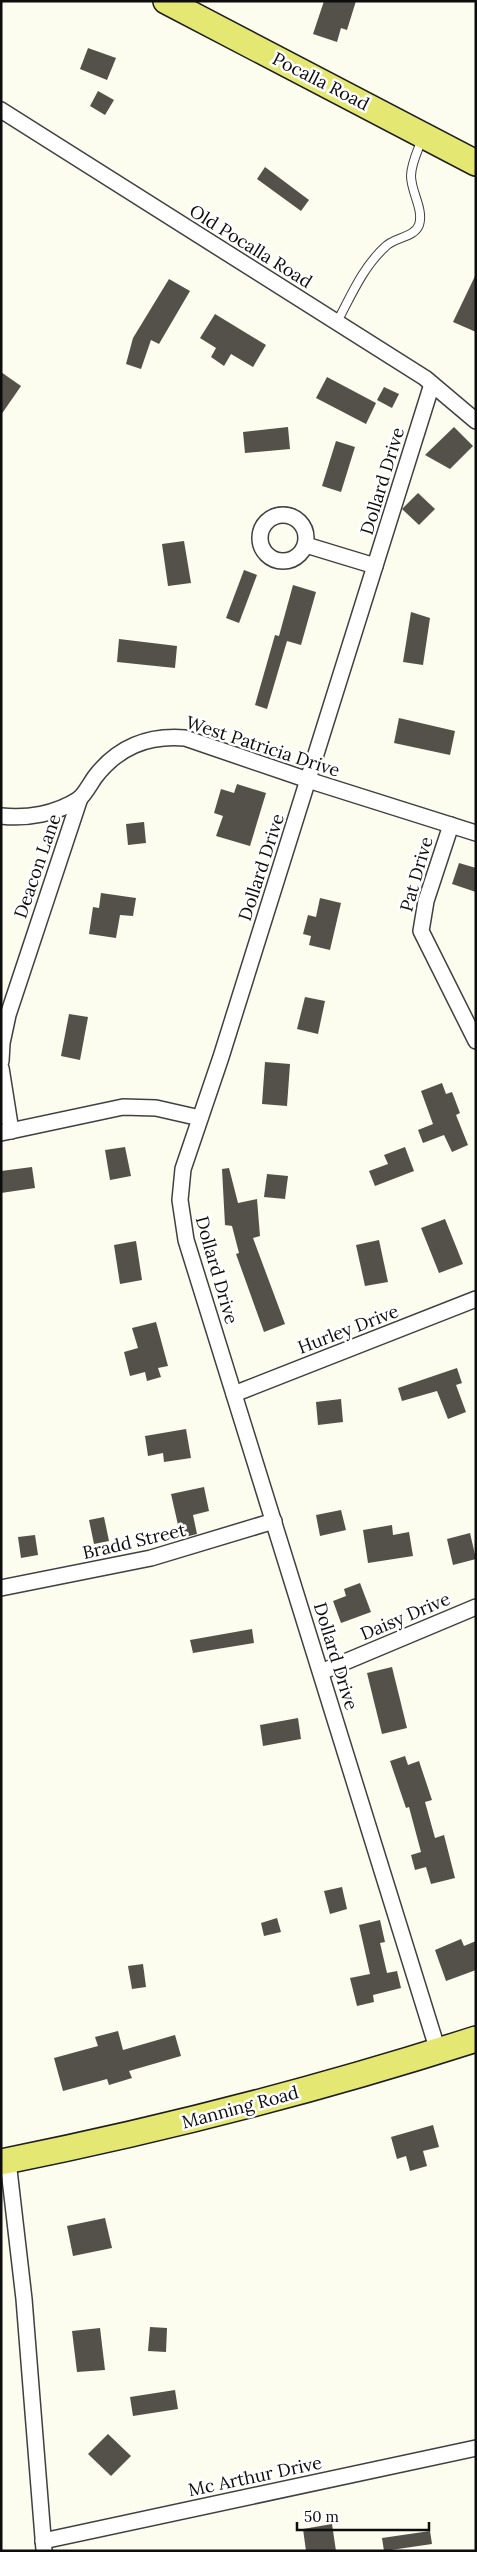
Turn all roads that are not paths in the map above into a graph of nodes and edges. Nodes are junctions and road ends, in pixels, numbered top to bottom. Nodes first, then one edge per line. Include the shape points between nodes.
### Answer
1 (166, 1) edge
2 (1, 110) edge
3 (424, 134) junction
4 (476, 163) edge
5 (337, 322) junction
6 (432, 384) junction
7 (476, 421) edge
8 (306, 545) dead end
9 (375, 566) junction
10 (308, 780) junction
11 (80, 798) junction
12 (1, 816) edge
13 (451, 825) junction
14 (476, 833) edge
15 (476, 1041) edge
16 (1, 1062) edge
17 (1, 1068) edge
18 (200, 1118) junction
19 (6, 1132) edge
20 (476, 1299) edge
21 (234, 1394) junction
22 (274, 1521) junction
23 (1, 1588) edge
24 (476, 1607) edge
25 (321, 1672) junction
26 (476, 2039) edge
27 (438, 2051) junction
28 (4, 2162) edge
29 (476, 2448) edge
30 (43, 2546) edge

1 - 3 main road, Pocalla Road
2 - 5 street, Old Pocalla Road
3 - 4 main road, Pocalla Road
3 - 5 lane via 410,174 421,216 419,225 411,234 396,238 372,260
5 - 6 street, Old Pocalla Road
6 - 7 street, Old Pocalla Road
6 - 9 street, Dollard Drive
8 - 9 street
9 - 10 street, Dollard Drive
10 - 11 street, West Patricia Drive via 185,738 164,736 145,739 127,747 96,776
10 - 13 street, West Patricia Drive
10 - 18 street, Dollard Drive
11 - 12 street, West Patricia Drive via 34,816
11 - 16 street, Deacon Lane via 8,1015
13 - 14 street, West Patricia Drive
13 - 15 street, Pat Drive via 426,900 420,931
17 - 19 street
18 - 19 street via 156,1108 123,1107
18 - 21 street, Dollard Drive via 183,1169 181,1217
20 - 21 street, Hurley Drive
21 - 22 street, Dollard Drive
22 - 23 street, Bradd Street via 151,1558
22 - 25 street, Dollard Drive
24 - 25 street, Daisy Drive
25 - 27 street, Dollard Drive
26 - 27 main road, Manning Road
27 - 28 main road, Manning Road via 202,2117
28 - 30 street via 24,2299
29 - 30 street, Mc Arthur Drive

